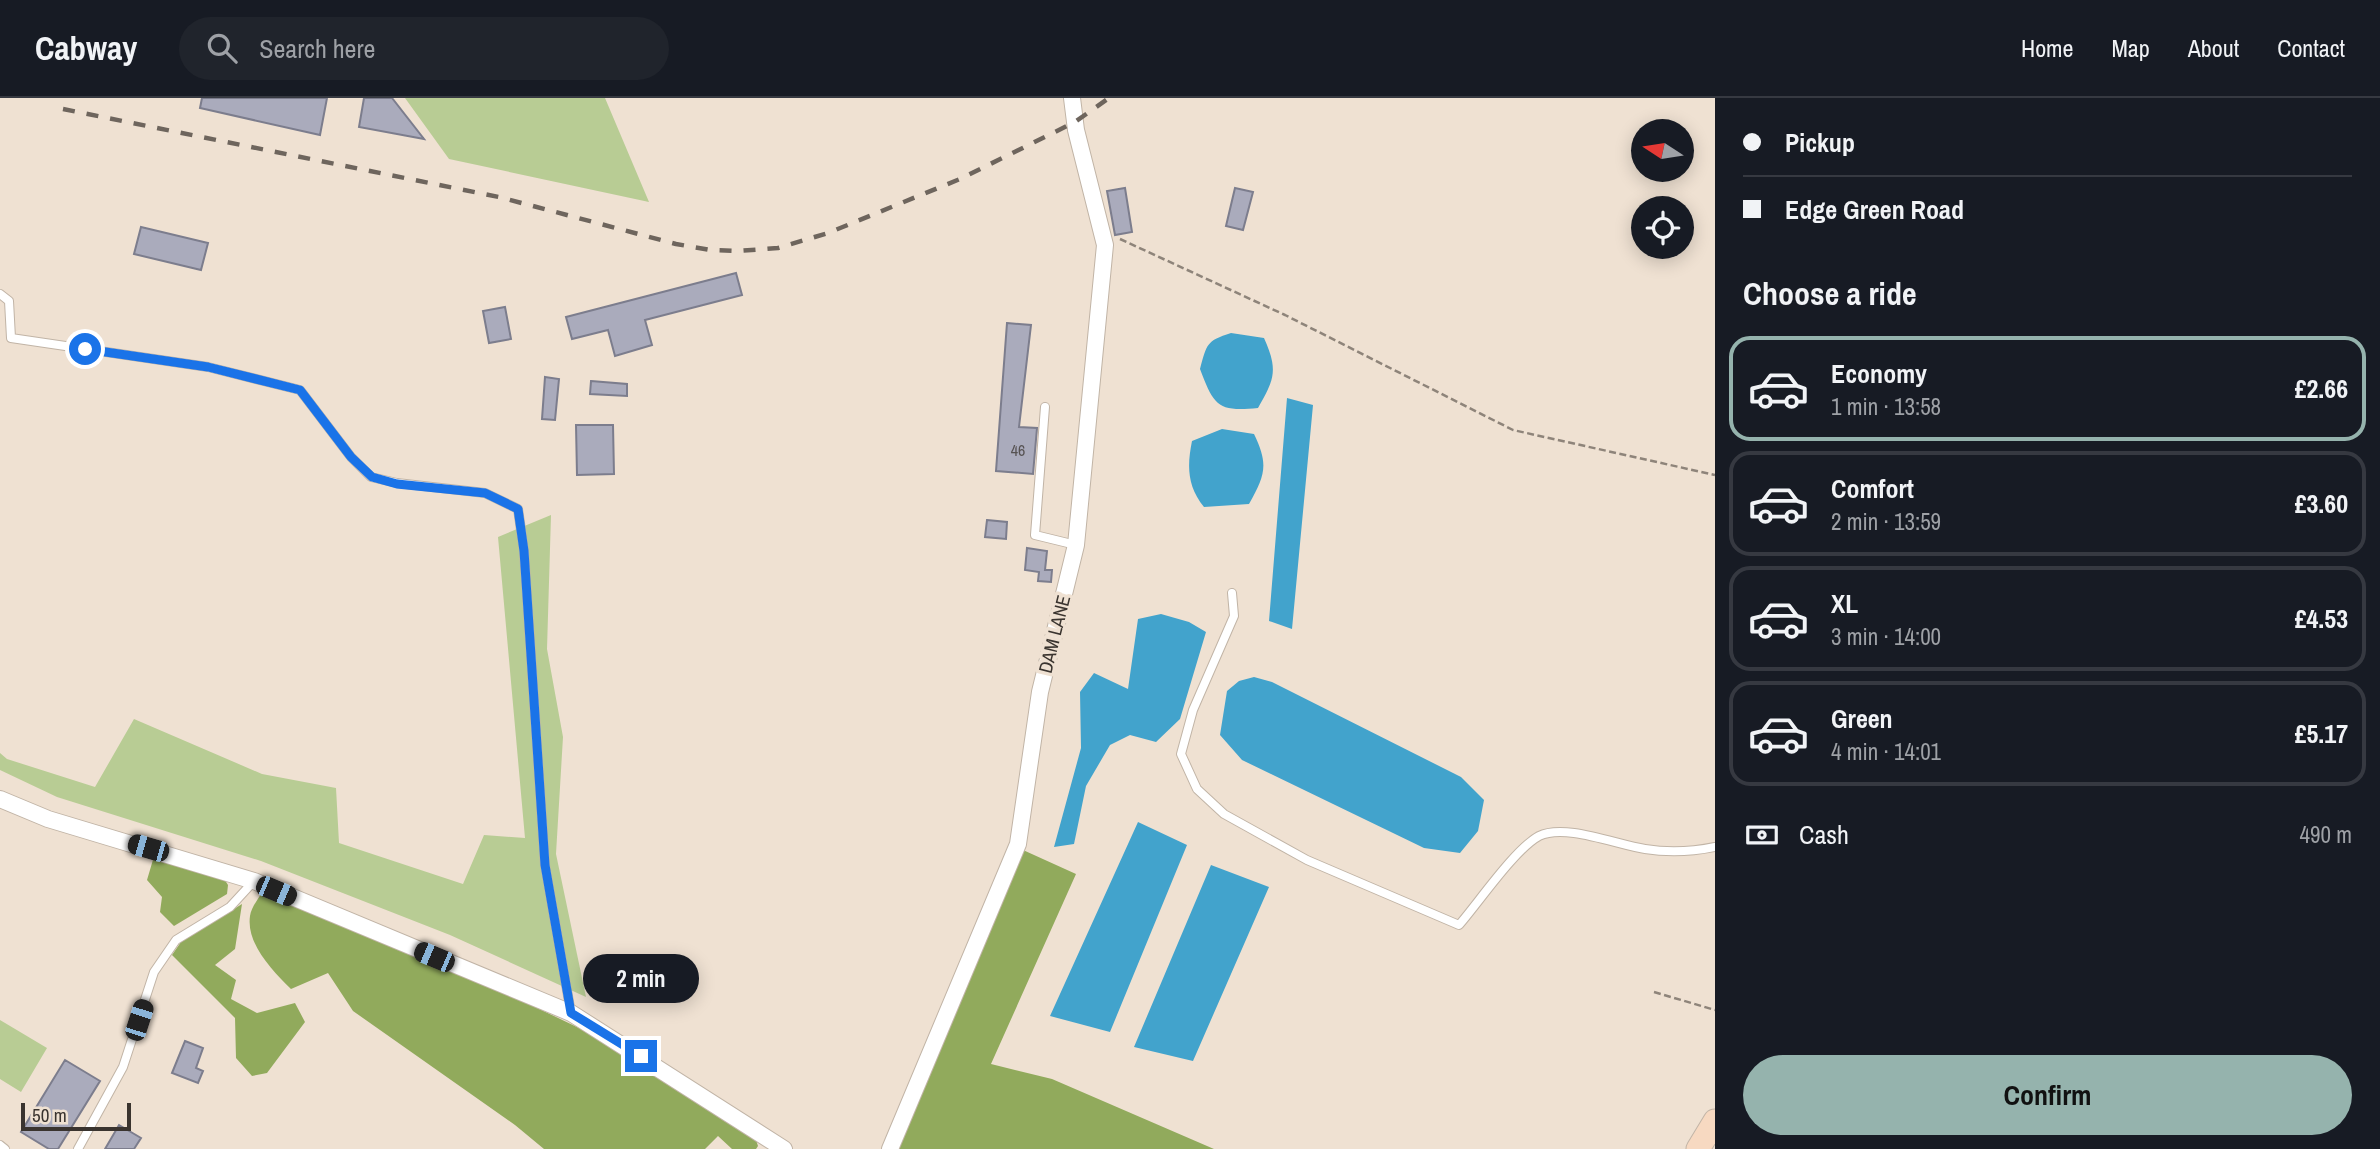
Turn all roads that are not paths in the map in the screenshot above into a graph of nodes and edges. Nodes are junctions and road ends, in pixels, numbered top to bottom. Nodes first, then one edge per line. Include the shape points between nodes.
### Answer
1 (1072, 98) edge
2 (0, 294) edge
3 (1045, 407) dead end
4 (1076, 545) junction
5 (1232, 593) dead end
6 (0, 799) edge
7 (1715, 847) edge
8 (254, 881) junction
9 (571, 1013) junction
10 (1715, 1121) edge
11 (0, 1145) edge
12 (773, 1146) edge
13 (5, 1149) edge
14 (78, 1149) edge
15 (890, 1149) edge
16 (1698, 1149) edge

1 - 4 street, DAM LANE via 1105,245
2 - 9 lane via 9,301 11,338 208,367 300,390 372,477 485,493 518,509 545,865
3 - 4 lane via 1035,535
4 - 15 street, DAM LANE via 1040,692 1018,844
5 - 7 lane via 1234,616 1194,710 1181,754 1197,789 1224,814 1307,860 1460,925 1525,847 1549,832 1647,850 1687,853
6 - 8 street via 48,819
8 - 9 street
8 - 14 lane via 230,907 176,940 154,972 123,1067
9 - 12 street
10 - 16 main road
11 - 13 lane

